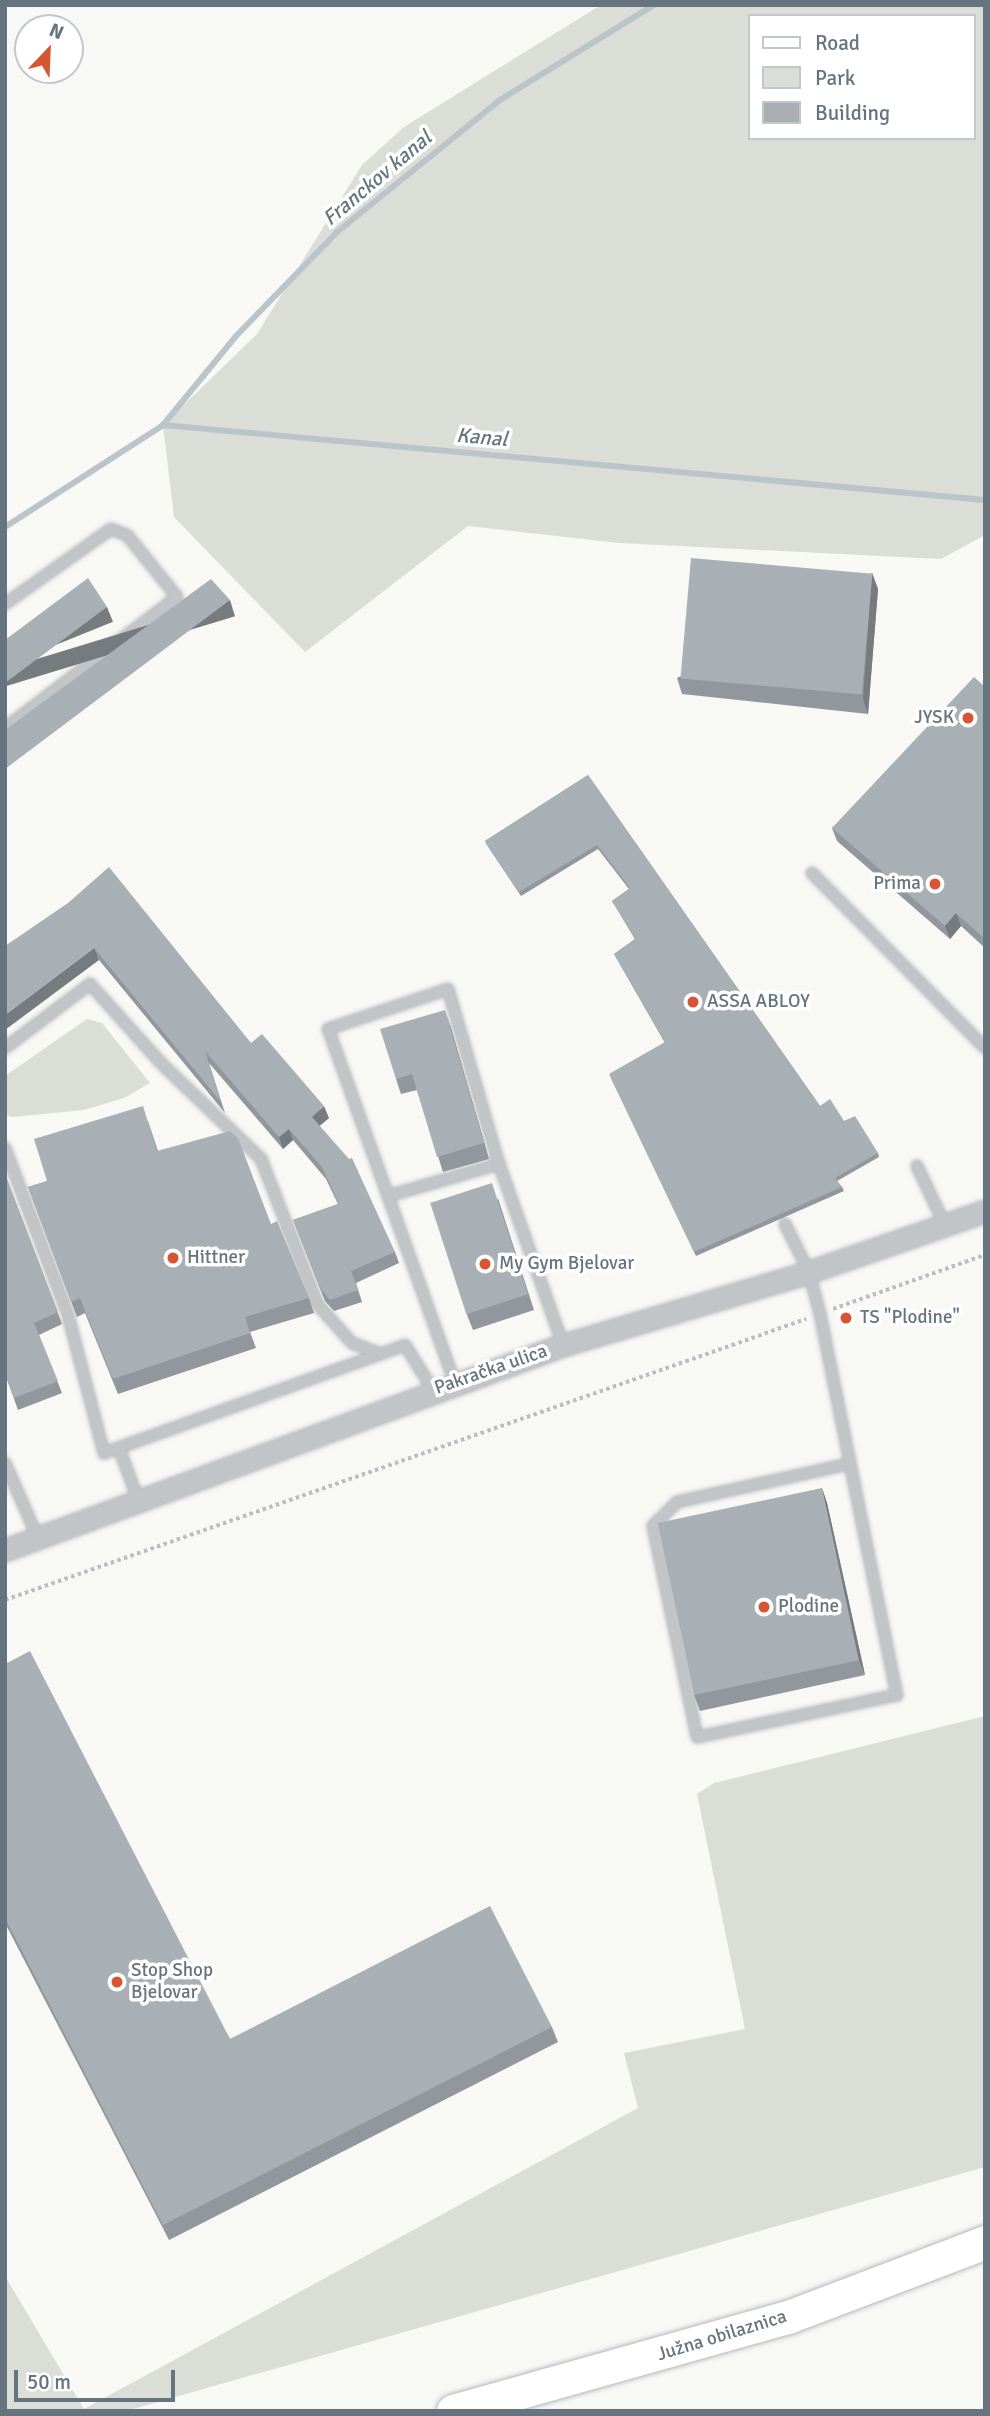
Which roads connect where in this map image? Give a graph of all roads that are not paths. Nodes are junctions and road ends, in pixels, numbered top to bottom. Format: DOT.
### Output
graph roads {
  1 [pos="5,604"];
  2 [pos="5,728"];
  3 [pos="811,873"];
  4 [pos="5,1048"];
  5 [pos="985,1048"];
  6 [pos="5,1148"];
  7 [pos="499,1164"];
  8 [pos="917,1166"];
  9 [pos="388,1196"];
  10 [pos="985,1211"];
  11 [pos="785,1224"];
  12 [pos="945,1225"];
  13 [pos="809,1272"];
  14 [pos="564,1345"];
  15 [pos="380,1354"];
  16 [pos="455,1383"];
  17 [pos="433,1390"];
  18 [pos="119,1448"];
  19 [pos="5,1463"];
  20 [pos="849,1464"];
  21 [pos="139,1502"];
  22 [pos="38,1538"];
  23 [pos="5,1550"];
  24 [pos="985,2242"];
  25 [pos="453,2411"];
  1 -- 2 [label="lane"];
  3 -- 5 [label="lane"];
  4 -- 15 [label="lane"];
  6 -- 18 [label="lane"];
  7 -- 9 [label="lane"];
  7 -- 9 [label="lane"];
  7 -- 14 [label="lane"];
  8 -- 12 [label="lane"];
  9 -- 16 [label="lane"];
  10 -- 12 [label="street, Pakračka ulica"];
  11 -- 13 [label="lane"];
  12 -- 13 [label="street, Pakračka ulica"];
  13 -- 14 [label="street, Pakračka ulica"];
  13 -- 20 [label="lane"];
  14 -- 16 [label="street, Pakračka ulica"];
  15 -- 17 [label="lane"];
  15 -- 18 [label="lane"];
  16 -- 17 [label="street, Pakračka ulica"];
  17 -- 21 [label="street, Pakračka ulica"];
  18 -- 21 [label="lane"];
  19 -- 22 [label="lane"];
  20 -- 20 [label="lane"];
  21 -- 22 [label="street, Pakračka ulica"];
  22 -- 23 [label="street, Pakračka ulica"];
  24 -- 25 [label="main road, Južna obilaznica"];
}
